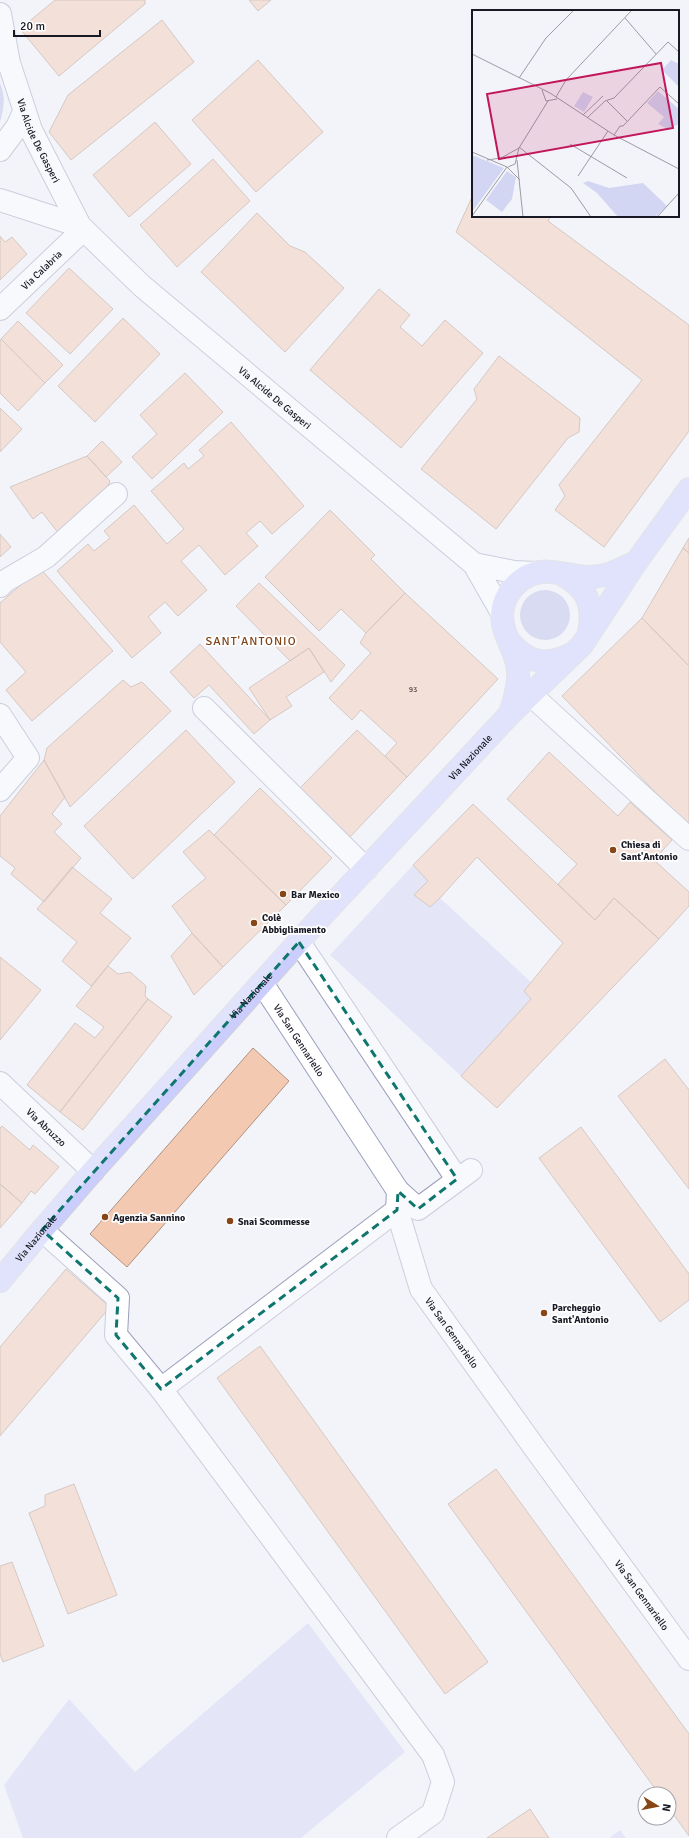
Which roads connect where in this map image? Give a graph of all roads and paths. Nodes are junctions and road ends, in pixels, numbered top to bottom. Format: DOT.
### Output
graph roads {
  1 [pos="0,14"];
  2 [pos="4,59"];
  3 [pos="24,112"];
  4 [pos="0,150"];
  5 [pos="0,200"];
  6 [pos="81,228"];
  7 [pos="0,309"];
  8 [pos="689,489"];
  9 [pos="116,494"];
  10 [pos="637,561"];
  11 [pos="474,564"];
  12 [pos="536,573"];
  13 [pos="563,575"];
  14 [pos="0,586"];
  15 [pos="502,613"];
  16 [pos="589,632"];
  17 [pos="508,641"];
  18 [pos="571,654"];
  19 [pos="530,694"];
  20 [pos="204,708"];
  21 [pos="0,715"];
  22 [pos="509,715"];
  23 [pos="0,790"];
  24 [pos="689,839"];
  25 [pos="366,869"];
  26 [pos="299,942"];
  27 [pos="262,983"];
  28 [pos="0,1083"];
  29 [pos="93,1171"];
  30 [pos="404,1204"];
  31 [pos="42,1230"];
  32 [pos="0,1281"];
  33 [pos="161,1388"];
  34 [pos="689,1660"];
  35 [pos="398,1838"];
  1 -- 2 [label="street, Via Alcide De Gasperi"];
  2 -- 3 [label="street, Via Alcide De Gasperi"];
  3 -- 4 [label="street"];
  3 -- 6 [label="street, Via Alcide De Gasperi"];
  5 -- 6 [label="street, Via Alcide De Gasperi"];
  6 -- 7 [label="street, Via Calabria"];
  6 -- 11 [label="street, Via Alcide De Gasperi"];
  8 -- 10 [label="main road, Via Nazionale"];
  9 -- 14 [label="street"];
  10 -- 13 [label="main road, Via Nazionale"];
  10 -- 16 [label="main road, Via Nazionale"];
  11 -- 12 [label="street, Via Alcide De Gasperi"];
  11 -- 15 [label="street, Via Alcide De Gasperi"];
  12 -- 13 [label="main road, Via Nazionale"];
  12 -- 15 [label="main road, Via Nazionale"];
  13 -- 16 [label="main road, Via Nazionale"];
  15 -- 17 [label="main road, Via Nazionale"];
  16 -- 18 [label="main road, Via Nazionale"];
  17 -- 18 [label="main road, Via Nazionale"];
  17 -- 22 [label="main road, Via Nazionale"];
  18 -- 19 [label="main road, Via Nazionale"];
  19 -- 22 [label="main road, Via Nazionale"];
  19 -- 24 [label="street"];
  20 -- 25 [label="street"];
  21 -- 23 [label="street"];
  22 -- 25 [label="main road, Via Nazionale"];
  25 -- 26 [label="main road, Via Nazionale"];
  26 -- 27 [label="main road, Via Nazionale"];
  26 -- 30 [label="street"];
  27 -- 29 [label="main road, Via Nazionale"];
  27 -- 30 [label="street, Via San Gennariello"];
  28 -- 29 [label="street, Via Abruzzo"];
  29 -- 31 [label="main road, Via Nazionale"];
  30 -- 33 [label="street"];
  30 -- 34 [label="street, Via San Gennariello"];
  31 -- 32 [label="main road, Via Nazionale"];
  31 -- 33 [label="street"];
  33 -- 35 [label="street"];
}
